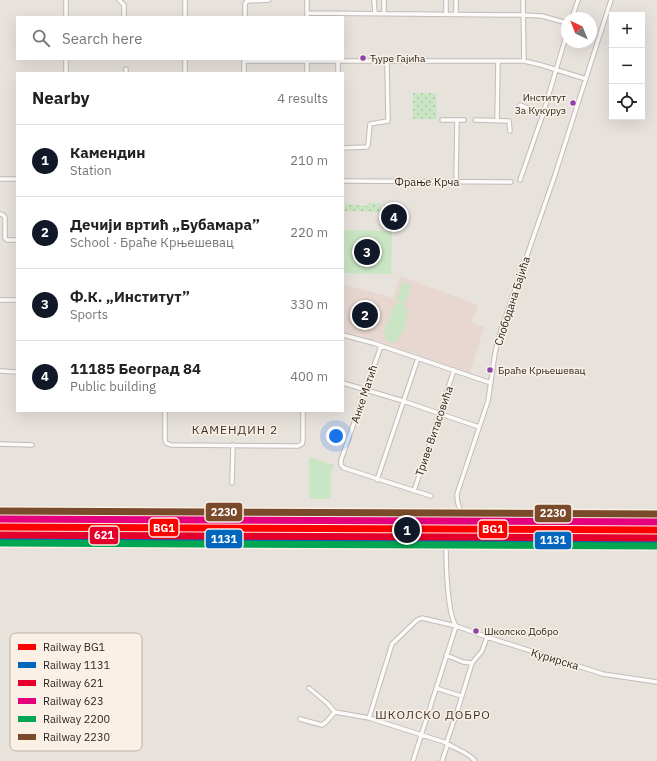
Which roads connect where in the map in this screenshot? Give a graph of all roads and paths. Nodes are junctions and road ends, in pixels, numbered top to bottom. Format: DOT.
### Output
graph roads {
  1 [pos="66,0"];
  2 [pos="119,0"];
  3 [pos="185,0"];
  4 [pos="269,0"];
  5 [pos="307,0"];
  6 [pos="374,0"];
  7 [pos="384,0"];
  8 [pos="446,0"];
  9 [pos="456,0"];
  10 [pos="523,0"];
  11 [pos="578,0"];
  12 [pos="611,0"];
  13 [pos="574,12"];
  14 [pos="374,13"];
  15 [pos="384,13"];
  16 [pos="446,14"];
  17 [pos="456,14"];
  18 [pos="307,15"];
  19 [pos="523,15"];
  20 [pos="66,16"];
  21 [pos="124,16"];
  22 [pos="185,16"];
  23 [pos="245,16"];
  24 [pos="561,22"];
  25 [pos="563,48"];
  26 [pos="66,60"];
  27 [pos="185,60"];
  28 [pos="244,60"];
  29 [pos="307,60"];
  30 [pos="498,61"];
  31 [pos="524,61"];
  32 [pos="338,62"];
  33 [pos="387,62"];
  34 [pos="556,70"];
  35 [pos="66,72"];
  36 [pos="185,72"];
  37 [pos="244,72"];
  38 [pos="307,72"];
  39 [pos="338,72"];
  40 [pos="586,79"];
  41 [pos="520,105"];
  42 [pos="543,114"];
  43 [pos="442,120"];
  44 [pos="456,120"];
  45 [pos="464,120"];
  46 [pos="475,120"];
  47 [pos="497,121"];
  48 [pos="510,131"];
  49 [pos="344,148"];
  50 [pos="0,179"];
  51 [pos="16,179"];
  52 [pos="520,180"];
  53 [pos="344,181"];
  54 [pos="456,182"];
  55 [pos="511,182"];
  56 [pos="0,214"];
  57 [pos="16,240"];
  58 [pos="0,300"];
  59 [pos="16,300"];
  60 [pos="344,335"];
  61 [pos="381,346"];
  62 [pos="418,358"];
  63 [pos="454,370"];
  64 [pos="0,371"];
  65 [pos="16,372"];
  66 [pos="344,383"];
  67 [pos="491,383"];
  68 [pos="366,390"];
  69 [pos="403,401"];
  70 [pos="165,412"];
  71 [pos="303,412"];
  72 [pos="440,414"];
  73 [pos="479,427"];
  74 [pos="0,444"];
  75 [pos="32,445"];
  76 [pos="233,445"];
  77 [pos="377,480"];
  78 [pos="232,483"];
  79 [pos="414,491"];
  80 [pos="431,496"];
  81 [pos="657,522"];
  82 [pos="444,542"];
  83 [pos="456,626"];
  84 [pos="487,637"];
  85 [pos="446,655"];
  86 [pos="472,663"];
  87 [pos="657,682"];
  88 [pos="309,688"];
  89 [pos="436,688"];
  90 [pos="462,696"];
  91 [pos="335,712"];
  92 [pos="369,718"];
  93 [pos="300,719"];
  94 [pos="421,734"];
  95 [pos="447,743"];
  96 [pos="413,761"];
  97 [pos="442,761"];
  98 [pos="475,761"];
  1 -- 20 [label="street"];
  2 -- 21 [label="street"];
  3 -- 22 [label="street"];
  4 -- 23 [label="street"];
  5 -- 18 [label="street"];
  6 -- 14 [label="street"];
  7 -- 15 [label="street"];
  8 -- 16 [label="street"];
  9 -- 17 [label="street"];
  10 -- 19 [label="street"];
  11 -- 13 [label="street"];
  12 -- 40 [label="street, Слободана Бајића"];
  14 -- 15 [label="street"];
  14 -- 18 [label="street"];
  15 -- 16 [label="street"];
  16 -- 17 [label="street"];
  17 -- 19 [label="street"];
  19 -- 24 [label="street"];
  19 -- 31 [label="street"];
  25 -- 34 [label="street"];
  26 -- 35 [label="street"];
  27 -- 36 [label="street"];
  28 -- 29 [label="street"];
  28 -- 37 [label="street"];
  29 -- 32 [label="street"];
  29 -- 38 [label="street"];
  30 -- 31 [label="street"];
  30 -- 33 [label="street"];
  30 -- 47 [label="street"];
  31 -- 34 [label="street"];
  32 -- 33 [label="street"];
  32 -- 39 [label="street"];
  33 -- 49 [label="street"];
  34 -- 40 [label="street"];
  34 -- 42 [label="street"];
  40 -- 67 [label="street, Слободана Бајића"];
  41 -- 42 [label="street"];
  42 -- 52 [label="street"];
  43 -- 44 [label="street"];
  44 -- 45 [label="street"];
  44 -- 54 [label="street"];
  46 -- 47 [label="street"];
  47 -- 48 [label="street"];
  50 -- 51 [label="street"];
  53 -- 54 [label="street, Фрање Крча"];
  54 -- 55 [label="street, Фрање Крча"];
  56 -- 57 [label="street"];
  58 -- 59 [label="street"];
  60 -- 61 [label="street"];
  61 -- 62 [label="street"];
  61 -- 68 [label="street, Анке Матић"];
  62 -- 63 [label="street"];
  62 -- 69 [label="street"];
  63 -- 67 [label="street"];
  63 -- 72 [label="street, Триве Витасовића"];
  64 -- 65 [label="street"];
  66 -- 68 [label="street"];
  67 -- 73 [label="street, Слободана Бајића"];
  68 -- 69 [label="street"];
  68 -- 77 [label="street, Анке Матић"];
  69 -- 72 [label="street"];
  69 -- 77 [label="street"];
  70 -- 76 [label="street"];
  71 -- 76 [label="street"];
  72 -- 73 [label="street"];
  72 -- 79 [label="street, Триве Витасовића"];
  73 -- 81 [label="street, Слободана Бајића"];
  74 -- 75 [label="street"];
  76 -- 78 [label="street"];
  77 -- 79 [label="street"];
  79 -- 80 [label="street"];
  82 -- 83 [label="street"];
  83 -- 84 [label="street, Курирска"];
  83 -- 85 [label="street"];
  83 -- 92 [label="street, Курирска"];
  84 -- 86 [label="street"];
  84 -- 87 [label="street, Курирска"];
  85 -- 86 [label="street"];
  85 -- 89 [label="street"];
  86 -- 90 [label="street"];
  88 -- 91 [label="street"];
  89 -- 90 [label="street"];
  89 -- 94 [label="street"];
  90 -- 95 [label="street"];
  91 -- 92 [label="street"];
  91 -- 93 [label="street"];
  92 -- 94 [label="street"];
  94 -- 95 [label="street"];
  94 -- 96 [label="street"];
  95 -- 97 [label="street"];
  95 -- 98 [label="street"];
}
